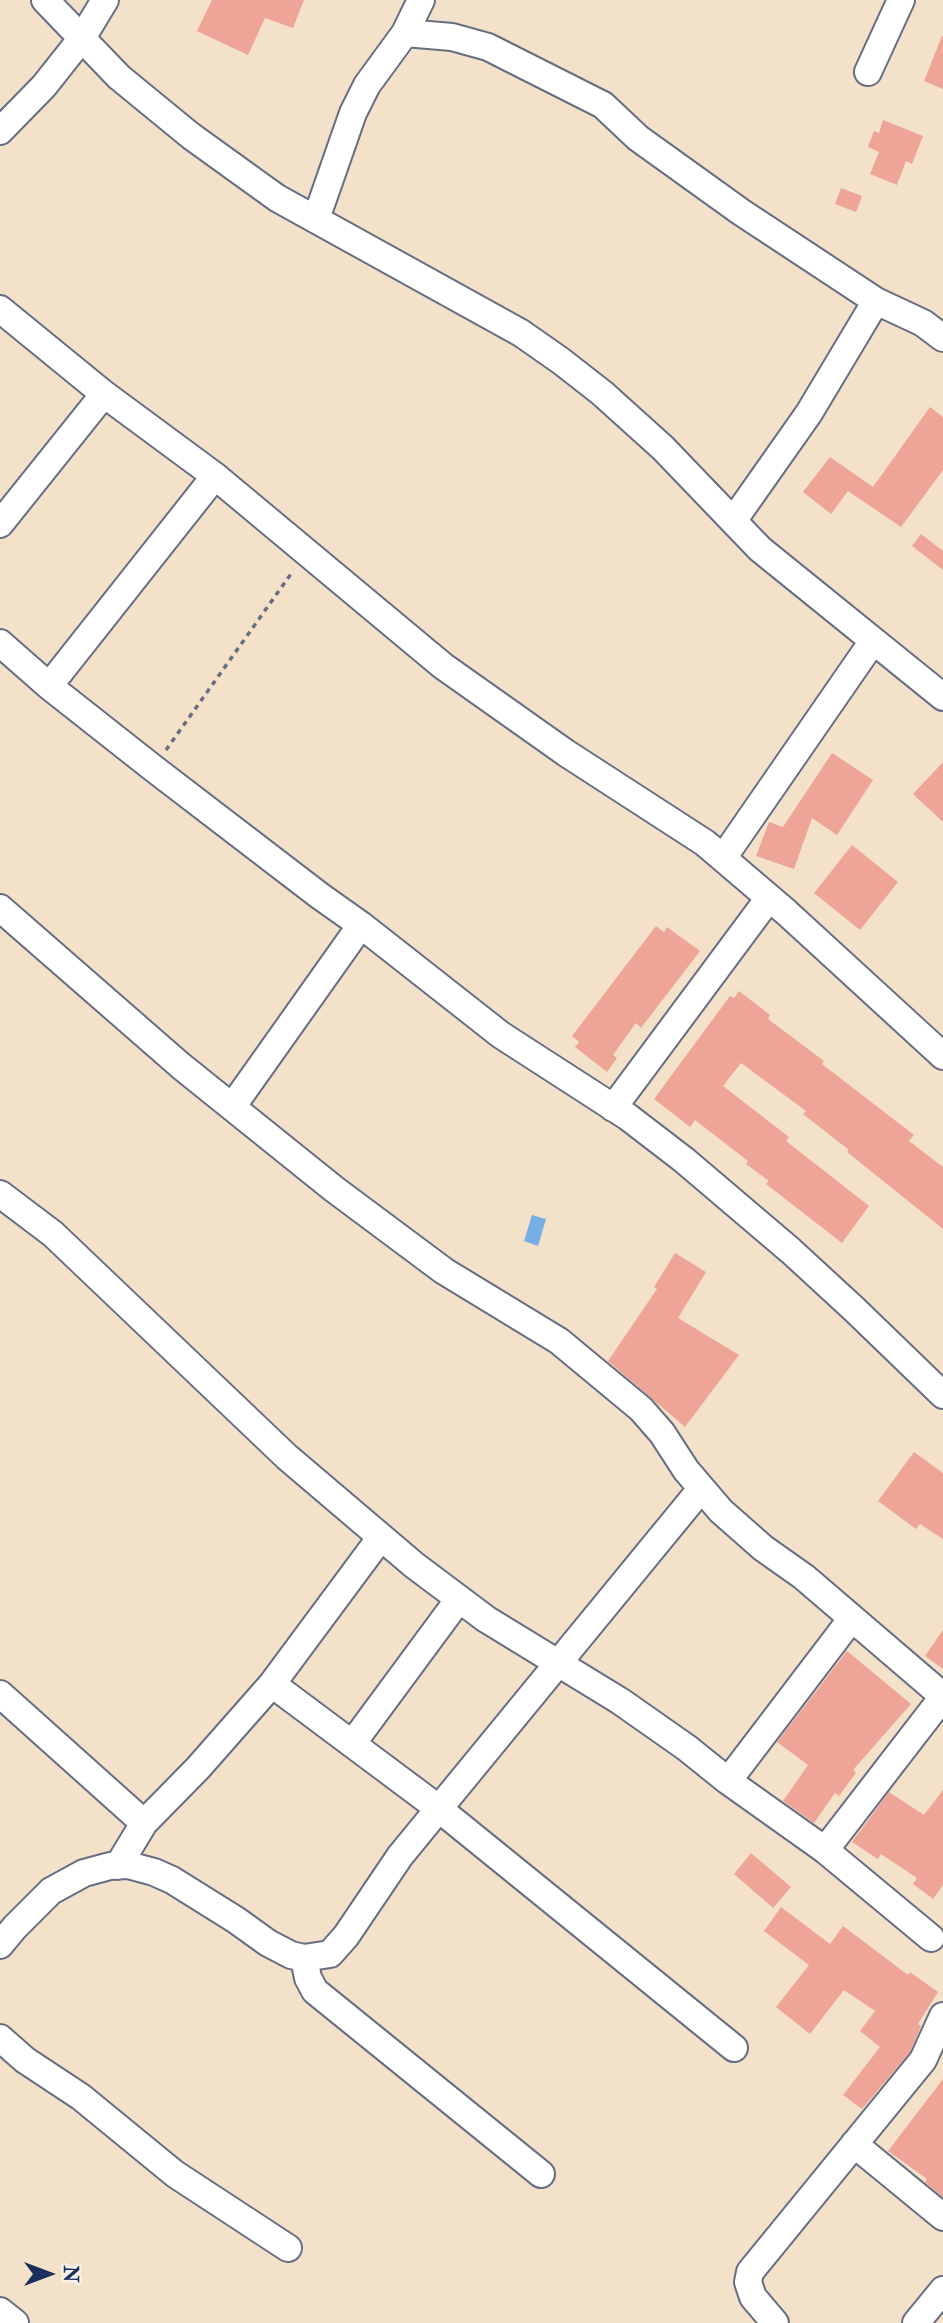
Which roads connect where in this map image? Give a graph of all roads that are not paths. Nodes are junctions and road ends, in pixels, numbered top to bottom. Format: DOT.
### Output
graph roads {
  1 [pos="45,0"];
  2 [pos="105,0"];
  3 [pos="421,0"];
  4 [pos="901,0"];
  5 [pos="405,33"];
  6 [pos="82,38"];
  7 [pos="868,72"];
  8 [pos="0,131"];
  9 [pos="316,219"];
  10 [pos="876,301"];
  11 [pos="0,310"];
  12 [pos="943,338"];
  13 [pos="104,394"];
  14 [pos="215,476"];
  15 [pos="733,521"];
  16 [pos="0,524"];
  17 [pos="873,641"];
  18 [pos="0,643"];
  19 [pos="49,686"];
  20 [pos="943,697"];
  21 [pos="723,858"];
  22 [pos="769,898"];
  23 [pos="0,908"];
  24 [pos="361,925"];
  25 [pos="943,1056"];
  26 [pos="232,1107"];
  27 [pos="613,1108"];
  28 [pos="0,1194"];
  29 [pos="943,1395"];
  30 [pos="701,1489"];
  31 [pos="381,1537"];
  32 [pos="459,1599"];
  33 [pos="852,1618"];
  34 [pos="558,1661"];
  35 [pos="272,1684"];
  36 [pos="0,1694"];
  37 [pos="943,1696"];
  38 [pos="352,1744"];
  39 [pos="727,1781"];
  40 [pos="438,1808"];
  41 [pos="144,1823"];
  42 [pos="825,1850"];
  43 [pos="118,1866"];
  44 [pos="931,1938"];
  45 [pos="0,1945"];
  46 [pos="304,1958"];
  47 [pos="943,2016"];
  48 [pos="0,2038"];
  49 [pos="734,2048"];
  50 [pos="854,2144"];
  51 [pos="541,2174"];
  52 [pos="943,2217"];
  53 [pos="288,2248"];
  54 [pos="943,2290"];
  55 [pos="0,2311"];
  56 [pos="15,2323"];
  57 [pos="775,2323"];
  58 [pos="916,2323"];
  1 -- 6 [label="street"];
  2 -- 6 [label="street"];
  3 -- 5 [label="street"];
  4 -- 7 [label="street"];
  5 -- 9 [label="street"];
  5 -- 10 [label="street"];
  6 -- 8 [label="street"];
  6 -- 9 [label="street"];
  9 -- 15 [label="street"];
  10 -- 12 [label="street"];
  10 -- 15 [label="street"];
  11 -- 13 [label="street"];
  13 -- 14 [label="street"];
  13 -- 16 [label="street"];
  14 -- 19 [label="street"];
  14 -- 21 [label="street"];
  15 -- 17 [label="street"];
  17 -- 20 [label="street"];
  17 -- 21 [label="street"];
  18 -- 19 [label="street"];
  19 -- 24 [label="street"];
  21 -- 22 [label="street"];
  22 -- 25 [label="street"];
  22 -- 27 [label="street"];
  23 -- 26 [label="street"];
  24 -- 26 [label="street"];
  24 -- 27 [label="street"];
  26 -- 30 [label="street"];
  27 -- 29 [label="street"];
  28 -- 31 [label="street"];
  30 -- 33 [label="street"];
  30 -- 34 [label="street"];
  31 -- 32 [label="street"];
  31 -- 35 [label="street"];
  32 -- 34 [label="street"];
  32 -- 38 [label="street"];
  33 -- 37 [label="street"];
  33 -- 39 [label="street"];
  34 -- 39 [label="street"];
  34 -- 40 [label="street"];
  35 -- 38 [label="street"];
  35 -- 41 [label="street"];
  36 -- 41 [label="street"];
  37 -- 42 [label="street"];
  38 -- 40 [label="street"];
  39 -- 42 [label="street"];
  40 -- 46 [label="street"];
  40 -- 49 [label="street"];
  41 -- 43 [label="street"];
  42 -- 44 [label="street"];
  43 -- 45 [label="street"];
  43 -- 46 [label="street"];
  46 -- 51 [label="street"];
  47 -- 50 [label="street"];
  48 -- 53 [label="street"];
  50 -- 52 [label="street"];
  50 -- 57 [label="street"];
  54 -- 58 [label="street"];
  55 -- 56 [label="street"];
}
